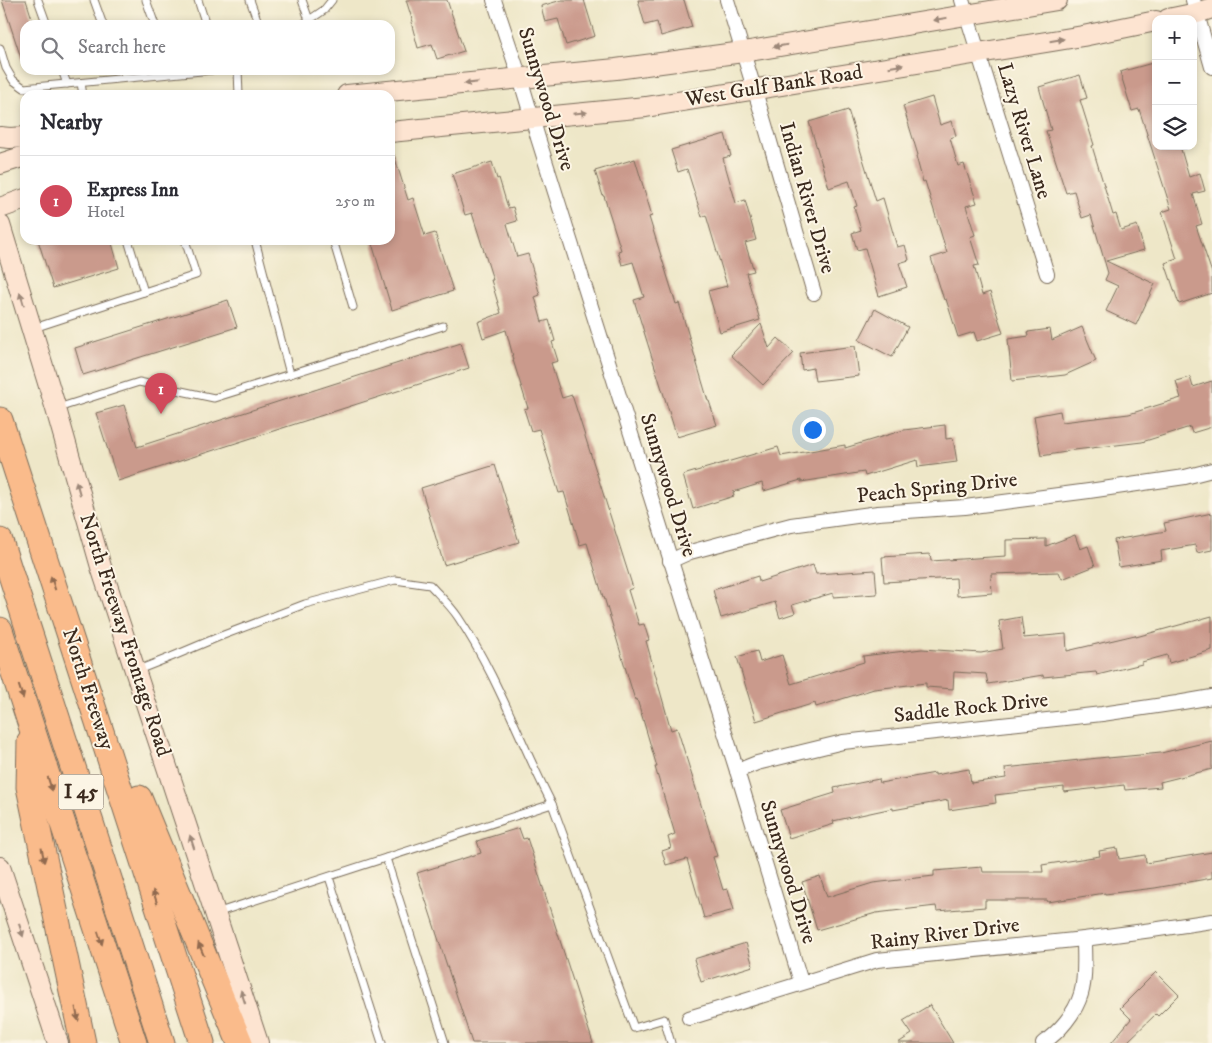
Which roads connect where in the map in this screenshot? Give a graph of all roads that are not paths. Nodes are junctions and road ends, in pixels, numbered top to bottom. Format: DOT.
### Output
graph roads {
  1 [pos="38,0"];
  2 [pos="94,0"];
  3 [pos="146,0"];
  4 [pos="198,0"];
  5 [pos="250,0"];
  6 [pos="302,0"];
  7 [pos="332,0"];
  8 [pos="494,0"];
  9 [pos="727,0"];
  10 [pos="1057,0"];
  11 [pos="1201,7"];
  12 [pos="964,8"];
  13 [pos="1179,15"];
  14 [pos="45,20"];
  15 [pos="101,20"];
  16 [pos="153,20"];
  17 [pos="204,20"];
  18 [pos="257,20"];
  19 [pos="309,20"];
  20 [pos="1152,22"];
  21 [pos="0,48"];
  22 [pos="743,52"];
  23 [pos="978,53"];
  24 [pos="1212,67"];
  25 [pos="64,75"];
  26 [pos="121,75"];
  27 [pos="150,75"];
  28 [pos="238,75"];
  29 [pos="520,78"];
  30 [pos="122,79"];
  31 [pos="81,83"];
  32 [pos="67,84"];
  33 [pos="754,89"];
  34 [pos="82,90"];
  35 [pos="239,90"];
  36 [pos="395,90"];
  37 [pos="532,118"];
  38 [pos="395,132"];
  39 [pos="0,137"];
  40 [pos="20,137"];
  41 [pos="20,158"];
  42 [pos="0,164"];
  43 [pos="20,201"];
  44 [pos="0,208"];
  45 [pos="0,225"];
  46 [pos="130,245"];
  47 [pos="187,245"];
  48 [pos="256,245"];
  49 [pos="334,245"];
  50 [pos="8,274"];
  51 [pos="1047,274"];
  52 [pos="144,292"];
  53 [pos="814,293"];
  54 [pos="353,307"];
  55 [pos="443,326"];
  56 [pos="31,329"];
  57 [pos="290,374"];
  58 [pos="56,409"];
  59 [pos="0,420"];
  60 [pos="1212,470"];
  61 [pos="0,542"];
  62 [pos="670,561"];
  63 [pos="0,630"];
  64 [pos="69,630"];
  65 [pos="135,671"];
  66 [pos="1212,697"];
  67 [pos="30,721"];
  68 [pos="737,771"];
  69 [pos="552,804"];
  70 [pos="386,858"];
  71 [pos="0,867"];
  72 [pos="328,877"];
  73 [pos="4,894"];
  74 [pos="215,914"];
  75 [pos="1212,921"];
  76 [pos="1084,939"];
  77 [pos="801,982"];
  78 [pos="689,1018"];
  79 [pos="58,1043"];
  80 [pos="83,1043"];
  81 [pos="134,1043"];
  82 [pos="162,1043"];
  83 [pos="202,1043"];
  84 [pos="240,1043"];
  85 [pos="258,1043"];
  86 [pos="382,1043"];
  87 [pos="446,1043"];
  88 [pos="671,1043"];
  89 [pos="1043,1043"];
  1 -- 14 [label="lane"];
  2 -- 15 [label="lane"];
  3 -- 16 [label="lane"];
  4 -- 17 [label="lane"];
  5 -- 18 [label="lane"];
  6 -- 19 [label="lane"];
  7 -- 19 [label="lane"];
  8 -- 29 [label="street, Sunnywood Drive"];
  9 -- 22 [label="street, Indian River Drive"];
  10 -- 12 [label="main road, West Gulf Bank Road"];
  11 -- 13 [label="main road"];
  11 -- 24 [label="street"];
  12 -- 22 [label="main road, West Gulf Bank Road, one-way"];
  12 -- 23 [label="street, Lazy River Lane"];
  23 -- 20 [label="main road, West Gulf Bank Road, one-way"];
  21 -- 32 [label="lane"];
  22 -- 29 [label="main road, West Gulf Bank Road"];
  22 -- 33 [label="street, Indian River Drive"];
  33 -- 23 [label="main road, West Gulf Bank Road, one-way"];
  23 -- 51 [label="street, Lazy River Lane"];
  25 -- 32 [label="lane"];
  26 -- 30 [label="lane"];
  27 -- 30 [label="lane"];
  28 -- 35 [label="lane"];
  29 -- 36 [label="main road, West Gulf Bank Road, one-way"];
  29 -- 37 [label="street, Sunnywood Drive"];
  30 -- 31 [label="lane"];
  31 -- 32 [label="lane"];
  31 -- 34 [label="lane"];
  37 -- 33 [label="main road, West Gulf Bank Road, one-way"];
  33 -- 53 [label="street, Indian River Drive"];
  37 -- 38 [label="main road, West Gulf Bank Road"];
  37 -- 62 [label="street, Sunnywood Drive"];
  39 -- 40 [label="main road"];
  41 -- 42 [label="main road"];
  43 -- 44 [label="main road"];
  45 -- 50 [label="main road, North Freeway Frontage Road"];
  46 -- 52 [label="lane"];
  47 -- 52 [label="lane"];
  48 -- 57 [label="lane"];
  49 -- 54 [label="lane"];
  56 -- 50 [label="main road, North Freeway Frontage Road, one-way"];
  52 -- 56 [label="lane"];
  55 -- 57 [label="lane"];
  56 -- 58 [label="main road, North Freeway Frontage Road"];
  57 -- 58 [label="lane"];
  65 -- 58 [label="main road, North Freeway Frontage Road, one-way"];
  64 -- 59 [label="highway, North Freeway / I 45, one-way"];
  60 -- 62 [label="street, Peach Spring Drive"];
  61 -- 82 [label="highway, North Freeway / I 45"];
  62 -- 68 [label="street, Sunnywood Drive"];
  63 -- 67 [label="highway, I 45, one-way"];
  83 -- 64 [label="highway, North Freeway / I 45, one-way"];
  84 -- 64 [label="highway, one-way"];
  65 -- 69 [label="lane"];
  74 -- 65 [label="main road, North Freeway Frontage Road, one-way"];
  66 -- 68 [label="street, Saddle Rock Drive"];
  67 -- 80 [label="highway, one-way"];
  67 -- 81 [label="highway, I 45, one-way"];
  68 -- 77 [label="street, Sunnywood Drive"];
  69 -- 70 [label="lane"];
  69 -- 88 [label="lane"];
  70 -- 72 [label="lane"];
  70 -- 87 [label="lane"];
  71 -- 73 [label="main road"];
  72 -- 74 [label="lane"];
  72 -- 86 [label="lane"];
  73 -- 79 [label="main road, one-way"];
  85 -- 74 [label="main road, North Freeway Frontage Road, one-way"];
  75 -- 76 [label="street, Rainy River Drive"];
  76 -- 77 [label="street, Rainy River Drive"];
  76 -- 89 [label="street"];
  77 -- 78 [label="street, Rainy River Drive"];
}
